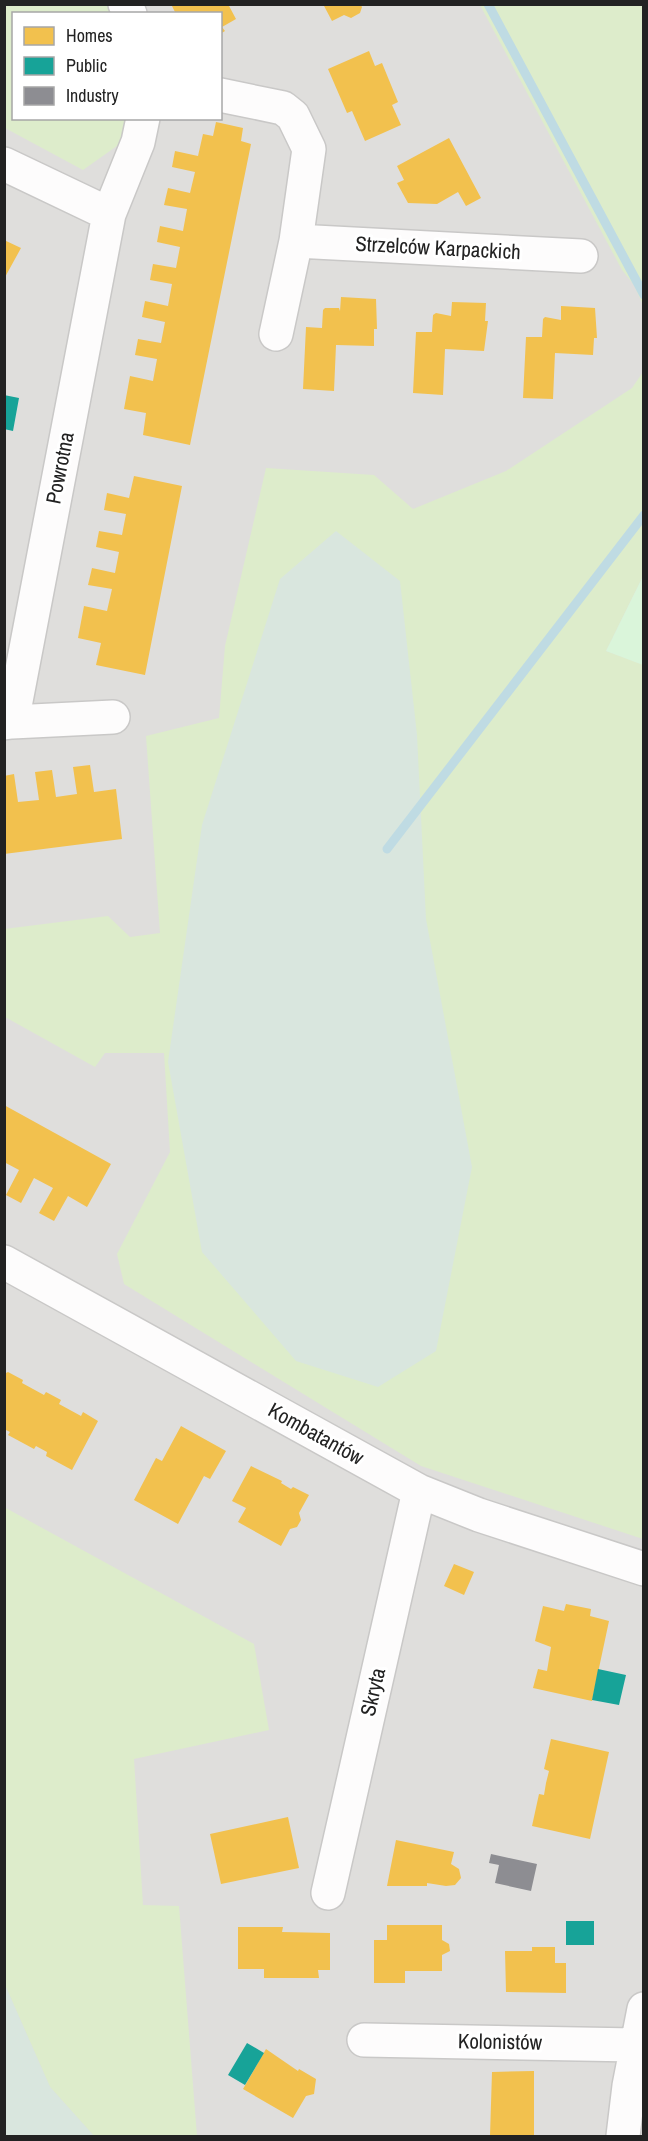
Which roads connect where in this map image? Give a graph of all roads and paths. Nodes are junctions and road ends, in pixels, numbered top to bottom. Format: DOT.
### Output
graph roads {
  1 [pos="222,95"];
  2 [pos="143,120"];
  3 [pos="4,164"];
  4 [pos="109,214"];
  5 [pos="296,241"];
  6 [pos="581,256"];
  7 [pos="276,334"];
  8 [pos="113,717"];
  9 [pos="8,722"];
  10 [pos="4,1262"];
  11 [pos="419,1491"];
  12 [pos="644,1569"];
  13 [pos="327,1893"];
  14 [pos="644,2009"];
  15 [pos="364,2040"];
  16 [pos="636,2045"];
  17 [pos="623,2136"];
  1 -- 5 [label="street"];
  2 -- 4 [label="street, Powrotna"];
  3 -- 4 [label="street"];
  4 -- 9 [label="street, Powrotna"];
  5 -- 6 [label="street, Strzelców Karpackich"];
  5 -- 7 [label="street"];
  8 -- 9 [label="street, Powrotna"];
  10 -- 11 [label="street, Kombatantów"];
  11 -- 12 [label="street, Kombatantów"];
  11 -- 13 [label="street, Skryta"];
  14 -- 16 [label="street"];
  15 -- 16 [label="street, Kolonistów"];
  16 -- 17 [label="street"];
}
